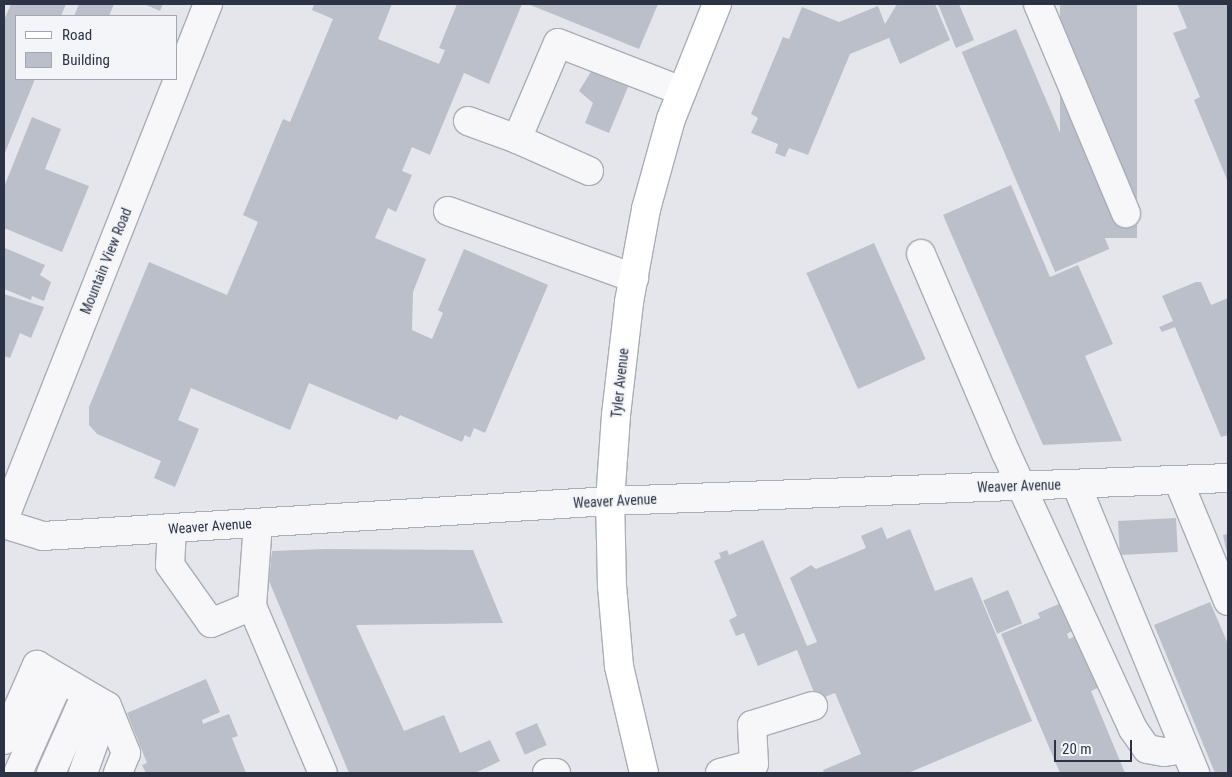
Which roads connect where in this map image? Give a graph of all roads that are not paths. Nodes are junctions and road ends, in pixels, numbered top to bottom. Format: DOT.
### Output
graph roads {
  1 [pos="208,4"];
  2 [pos="717,4"];
  3 [pos="1038,4"];
  4 [pos="178,80"];
  5 [pos="178,80"];
  6 [pos="682,91"];
  7 [pos="468,121"];
  8 [pos="517,139"];
  9 [pos="589,171"];
  10 [pos="448,211"];
  11 [pos="1126,213"];
  12 [pos="921,254"];
  13 [pos="634,278"];
  14 [pos="1228,478"];
  15 [pos="1178,480"];
  16 [pos="1076,484"];
  17 [pos="1024,486"];
  18 [pos="610,501"];
  19 [pos="4,519"];
  20 [pos="258,523"];
  21 [pos="4,524"];
  22 [pos="172,528"];
  23 [pos="1228,600"];
  24 [pos="252,606"];
  25 [pos="60,679"];
  26 [pos="96,700"];
  27 [pos="813,706"];
  28 [pos="4,740"];
  29 [pos="1190,761"];
  30 [pos="18,773"];
  31 [pos="51,773"];
  32 [pos="83,773"];
  33 [pos="118,773"];
  34 [pos="323,773"];
  35 [pos="547,773"];
  36 [pos="556,773"];
  37 [pos="644,773"];
  38 [pos="720,773"];
  1 -- 4 [label="street, Mountain View Road"];
  2 -- 6 [label="main road, Tyler Avenue"];
  3 -- 11 [label="street"];
  5 -- 19 [label="street, Mountain View Road"];
  6 -- 8 [label="street"];
  6 -- 13 [label="main road, Tyler Avenue"];
  7 -- 8 [label="street"];
  8 -- 9 [label="street"];
  10 -- 13 [label="street"];
  12 -- 17 [label="street"];
  13 -- 18 [label="main road, Tyler Avenue"];
  14 -- 15 [label="street, Weaver Avenue"];
  15 -- 16 [label="street, Weaver Avenue"];
  15 -- 23 [label="street"];
  16 -- 17 [label="street, Weaver Avenue"];
  16 -- 29 [label="street"];
  17 -- 18 [label="street, Weaver Avenue"];
  17 -- 29 [label="street"];
  18 -- 20 [label="street, Weaver Avenue"];
  18 -- 37 [label="main road, Tyler Avenue"];
  20 -- 22 [label="street, Weaver Avenue"];
  20 -- 24 [label="street"];
  21 -- 22 [label="street, Weaver Avenue"];
  22 -- 24 [label="street"];
  24 -- 34 [label="street"];
  25 -- 26 [label="street"];
  25 -- 28 [label="street"];
  25 -- 30 [label="street"];
  26 -- 31 [label="street"];
  26 -- 32 [label="street"];
  26 -- 33 [label="street"];
  27 -- 38 [label="street"];
  35 -- 36 [label="street"];
}
